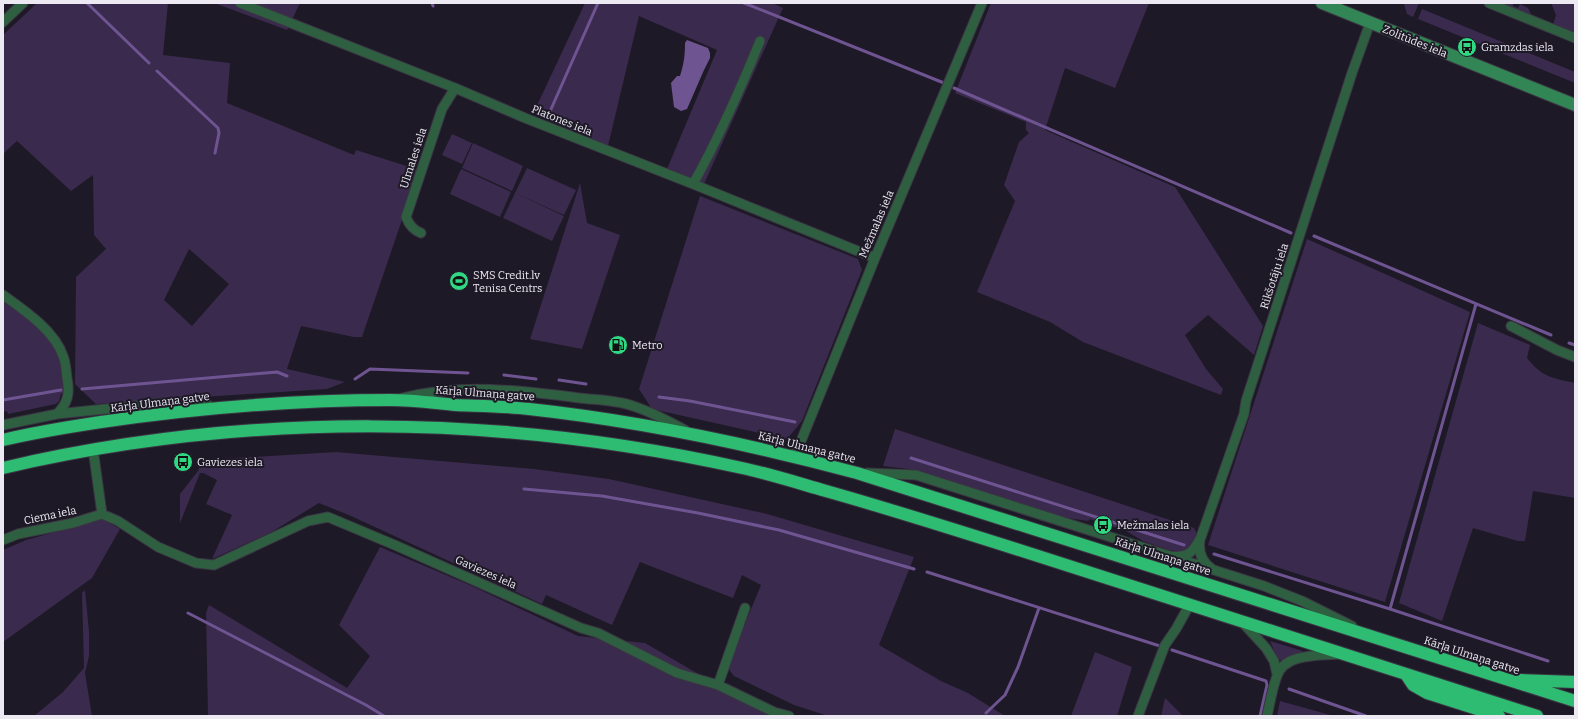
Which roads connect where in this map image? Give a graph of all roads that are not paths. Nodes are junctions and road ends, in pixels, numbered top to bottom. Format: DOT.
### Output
graph roads {
  1 [pos="23,3"];
  2 [pos="240,3"];
  3 [pos="982,3"];
  4 [pos="1322,3"];
  5 [pos="1489,3"];
  6 [pos="1345,7"];
  7 [pos="3,22"];
  8 [pos="1370,23"];
  9 [pos="1575,38"];
  10 [pos="760,41"];
  11 [pos="455,88"];
  12 [pos="1575,106"];
  13 [pos="693,184"];
  14 [pos="421,233"];
  15 [pos="875,258"];
  16 [pos="3,295"];
  17 [pos="1511,326"];
  18 [pos="1575,357"];
  19 [pos="393,400"];
  20 [pos="227,407"];
  21 [pos="57,414"];
  22 [pos="3,425"];
  23 [pos="690,433"];
  24 [pos="3,440"];
  25 [pos="94,449"];
  26 [pos="795,456"];
  27 [pos="3,468"];
  28 [pos="857,473"];
  29 [pos="102,514"];
  30 [pos="1201,537"];
  31 [pos="3,540"];
  32 [pos="1168,556"];
  33 [pos="1215,571"];
  34 [pos="1190,604"];
  35 [pos="746,608"];
  36 [pos="1240,621"];
  37 [pos="1370,635"];
  38 [pos="1344,654"];
  39 [pos="1277,674"];
  40 [pos="1406,675"];
  41 [pos="1507,680"];
  42 [pos="1575,682"];
  43 [pos="718,685"];
  44 [pos="1575,701"];
  45 [pos="790,716"];
  46 [pos="1138,716"];
  47 [pos="1267,716"];
  48 [pos="1499,716"];
  49 [pos="1537,716"];
  1 -- 7 [label="street"];
  2 -- 11 [label="street, Platones iela"];
  3 -- 15 [label="street, Mežmalas iela"];
  4 -- 6 [label="street, Zolitūdes iela"];
  5 -- 9 [label="street"];
  6 -- 8 [label="street, Zolitūdes iela"];
  8 -- 12 [label="street, Zolitūdes iela"];
  8 -- 30 [label="street, Rikšotāju iela"];
  10 -- 13 [label="street"];
  11 -- 13 [label="street, Platones iela"];
  11 -- 14 [label="street, Ulmales iela"];
  13 -- 15 [label="street, Platones iela"];
  15 -- 26 [label="street, Mežmalas iela"];
  16 -- 21 [label="street"];
  17 -- 18 [label="street"];
  19 -- 20 [label="highway, Kārļa Ulmaņa gatve"];
  19 -- 23 [label="highway, Kārļa Ulmaņa gatve"];
  19 -- 23 [label="street"];
  20 -- 21 [label="street"];
  20 -- 24 [label="highway, Kārļa Ulmaņa gatve"];
  21 -- 22 [label="street"];
  23 -- 26 [label="highway, Kārļa Ulmaņa gatve"];
  25 -- 27 [label="highway"];
  25 -- 29 [label="street"];
  25 -- 34 [label="highway"];
  26 -- 28 [label="highway, Kārļa Ulmaņa gatve"];
  28 -- 32 [label="street"];
  28 -- 37 [label="highway, Kārļa Ulmaņa gatve"];
  29 -- 31 [label="street, Ciema iela"];
  29 -- 43 [label="street, Gaviezes iela"];
  30 -- 32 [label="street"];
  30 -- 33 [label="street"];
  32 -- 33 [label="street"];
  33 -- 37 [label="street"];
  34 -- 36 [label="highway"];
  34 -- 46 [label="street"];
  35 -- 43 [label="street"];
  36 -- 38 [label="highway"];
  36 -- 39 [label="street"];
  37 -- 41 [label="highway, Kārļa Ulmaņa gatve"];
  38 -- 39 [label="street"];
  38 -- 40 [label="highway"];
  39 -- 47 [label="street"];
  40 -- 48 [label="highway"];
  40 -- 49 [label="highway"];
  41 -- 42 [label="highway"];
  41 -- 44 [label="highway, Kārļa Ulmaņa gatve"];
  43 -- 45 [label="street, Gaviezes iela"];
}
